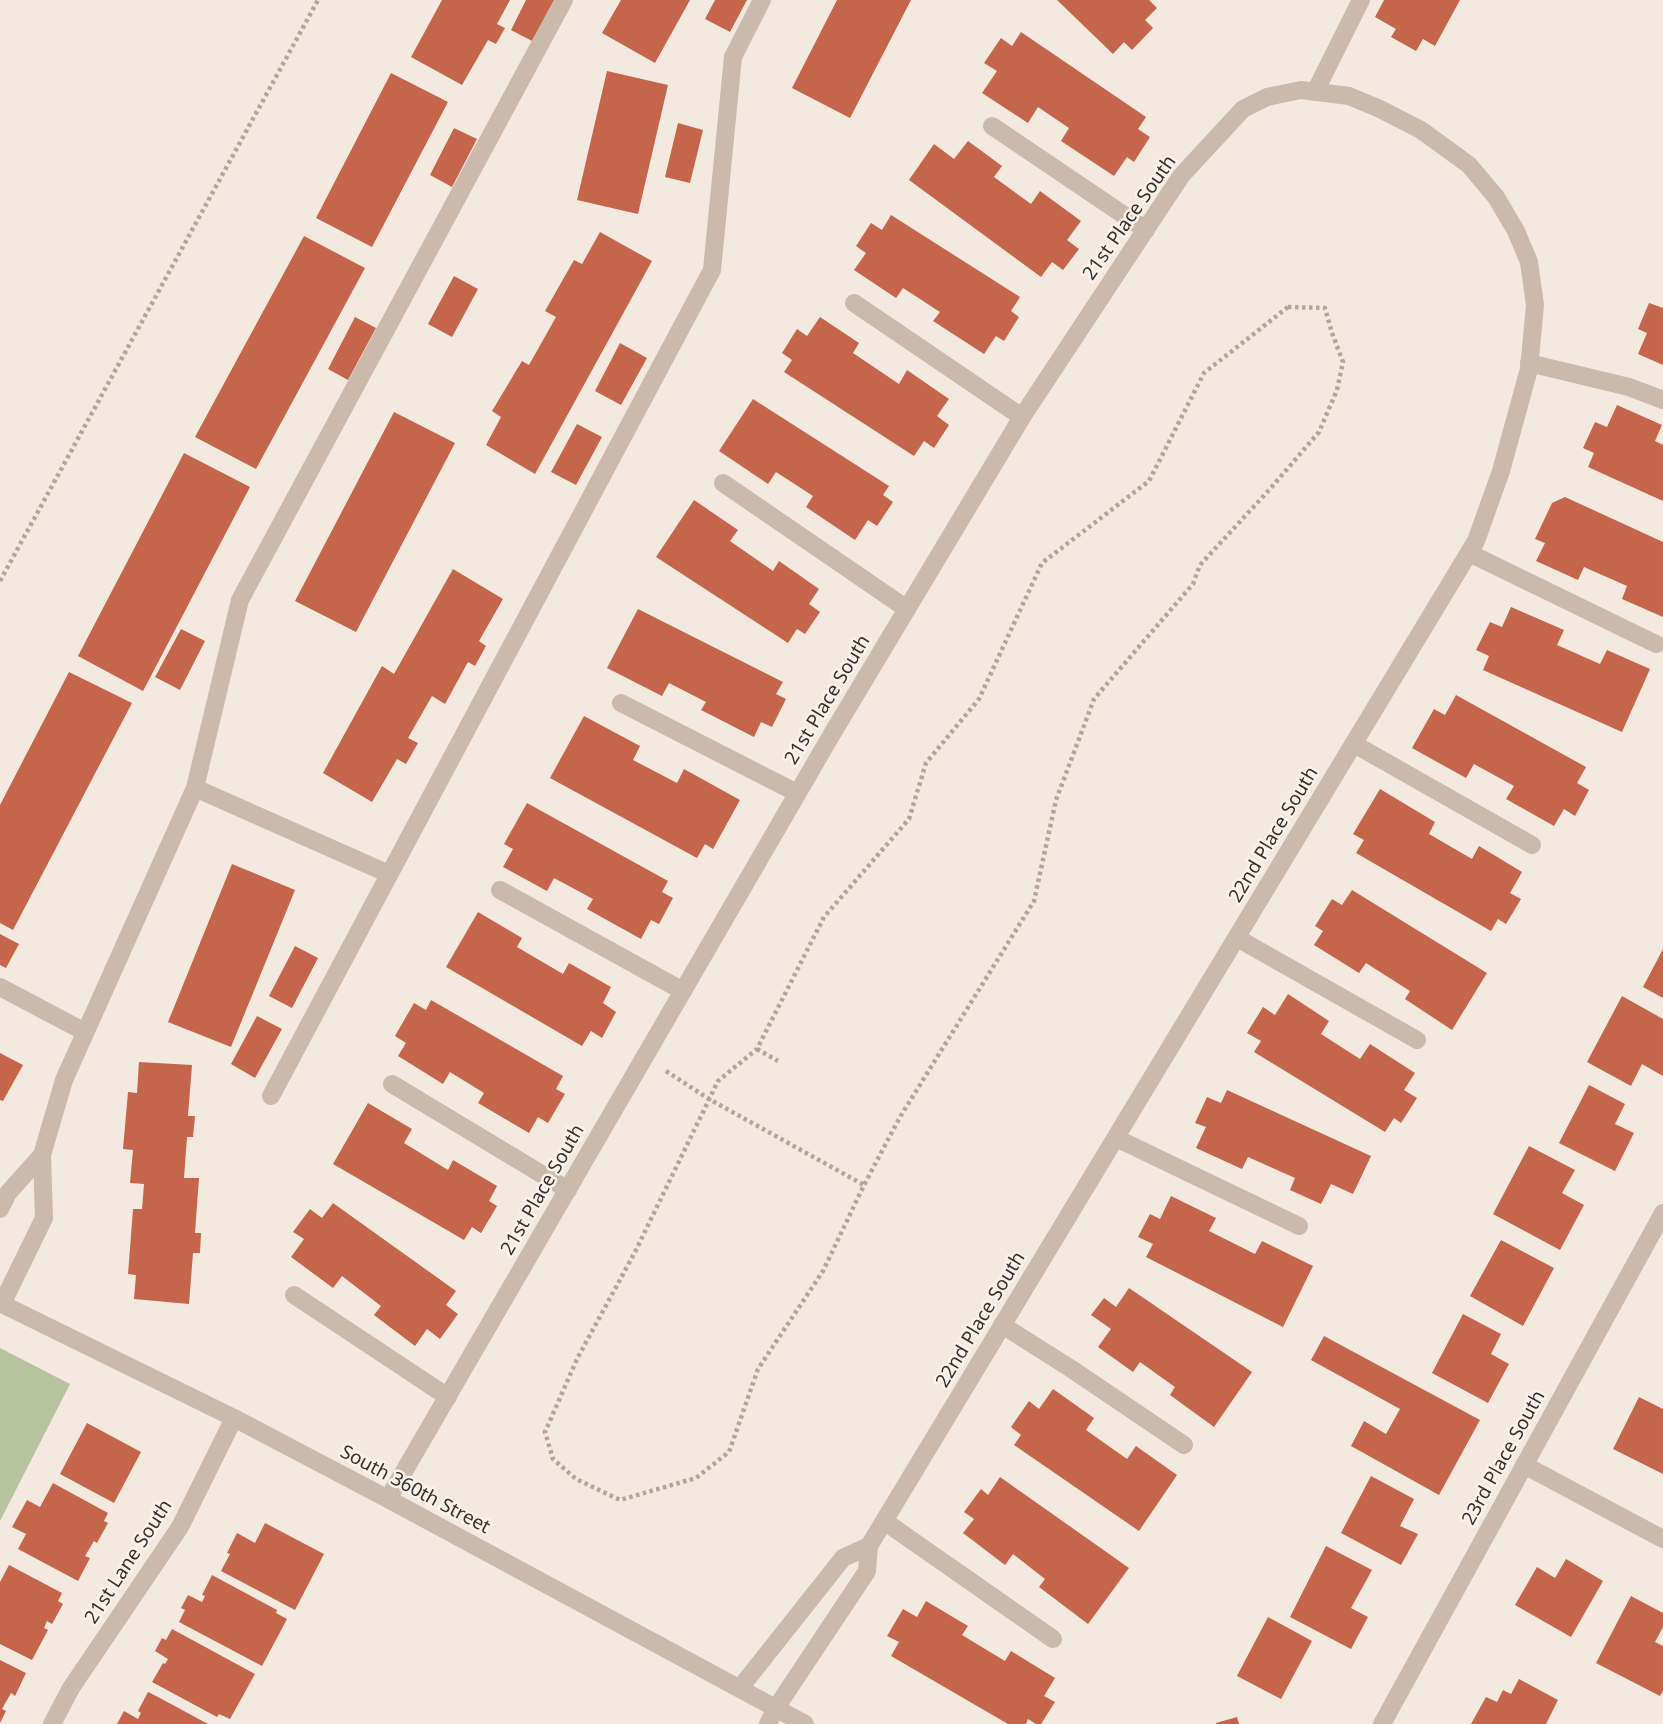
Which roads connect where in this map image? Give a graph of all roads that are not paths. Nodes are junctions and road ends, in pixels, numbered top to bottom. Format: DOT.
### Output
graph roads {
  1 [pos="564,0"];
  2 [pos="762,0"];
  3 [pos="1361,0"];
  4 [pos="1315,92"];
  5 [pos="992,126"];
  6 [pos="1421,130"];
  7 [pos="1146,230"];
  8 [pos="854,303"];
  9 [pos="1529,363"];
  10 [pos="1663,400"];
  11 [pos="1022,416"];
  12 [pos="723,483"];
  13 [pos="1469,553"];
  14 [pos="906,609"];
  15 [pos="1656,643"];
  16 [pos="621,703"];
  17 [pos="1354,744"];
  18 [pos="195,788"];
  19 [pos="797,793"];
  20 [pos="1532,845"];
  21 [pos="389,874"];
  22 [pos="499,890"];
  23 [pos="1237,938"];
  24 [pos="0,987"];
  25 [pos="683,991"];
  26 [pos="85,1032"];
  27 [pos="1417,1040"];
  28 [pos="393,1084"];
  29 [pos="271,1096"];
  30 [pos="1116,1138"];
  31 [pos="43,1155"];
  32 [pos="568,1190"];
  33 [pos="0,1209"];
  34 [pos="1663,1213"];
  35 [pos="1299,1226"];
  36 [pos="294,1295"];
  37 [pos="1,1304"];
  38 [pos="1002,1325"];
  39 [pos="448,1397"];
  40 [pos="234,1418"];
  41 [pos="1184,1445"];
  42 [pos="1524,1465"];
  43 [pos="388,1499"];
  44 [pos="884,1521"];
  45 [pos="1663,1539"];
  46 [pos="869,1546"];
  47 [pos="1053,1639"];
  48 [pos="740,1688"];
  49 [pos="772,1716"];
  50 [pos="52,1724"];
  51 [pos="805,1724"];
  52 [pos="1382,1724"];
  1 -- 18 [label="street"];
  2 -- 21 [label="street"];
  3 -- 4 [label="street"];
  4 -- 6 [label="street, 21st Place South"];
  4 -- 7 [label="street, 21st Place South"];
  5 -- 7 [label="street"];
  6 -- 9 [label="street, 22nd Place South"];
  7 -- 11 [label="street, 21st Place South"];
  8 -- 11 [label="street"];
  9 -- 10 [label="street"];
  9 -- 13 [label="street, 22nd Place South"];
  11 -- 14 [label="street, 21st Place South"];
  12 -- 14 [label="street"];
  13 -- 15 [label="street"];
  13 -- 17 [label="street, 22nd Place South"];
  14 -- 19 [label="street, 21st Place South"];
  16 -- 19 [label="street"];
  17 -- 20 [label="street"];
  17 -- 23 [label="street, 22nd Place South"];
  18 -- 21 [label="street"];
  18 -- 26 [label="street"];
  19 -- 25 [label="street, 21st Place South"];
  21 -- 29 [label="street"];
  22 -- 25 [label="street"];
  23 -- 27 [label="street"];
  23 -- 30 [label="street, 22nd Place South"];
  24 -- 26 [label="street"];
  25 -- 32 [label="street, 21st Place South"];
  26 -- 31 [label="street"];
  28 -- 32 [label="street"];
  30 -- 35 [label="street"];
  30 -- 38 [label="street, 22nd Place South"];
  31 -- 33 [label="street"];
  31 -- 37 [label="street"];
  32 -- 39 [label="street, 21st Place South"];
  34 -- 42 [label="street, 23rd Place South"];
  36 -- 39 [label="street"];
  37 -- 40 [label="street, South 360th Street"];
  38 -- 41 [label="street"];
  38 -- 44 [label="street, 22nd Place South"];
  39 -- 43 [label="street, 21st Place South"];
  40 -- 43 [label="street, South 360th Street"];
  40 -- 50 [label="street, 21st Lane South"];
  42 -- 45 [label="street"];
  42 -- 52 [label="street, 23rd Place South"];
  43 -- 48 [label="street, South 360th Street"];
  44 -- 46 [label="street, 22nd Place South"];
  44 -- 47 [label="street"];
  46 -- 48 [label="street, 22nd Place South"];
  46 -- 49 [label="street, 22nd Place South"];
  48 -- 49 [label="street, South 360th Street"];
  49 -- 51 [label="street, South 360th Street"];
}
